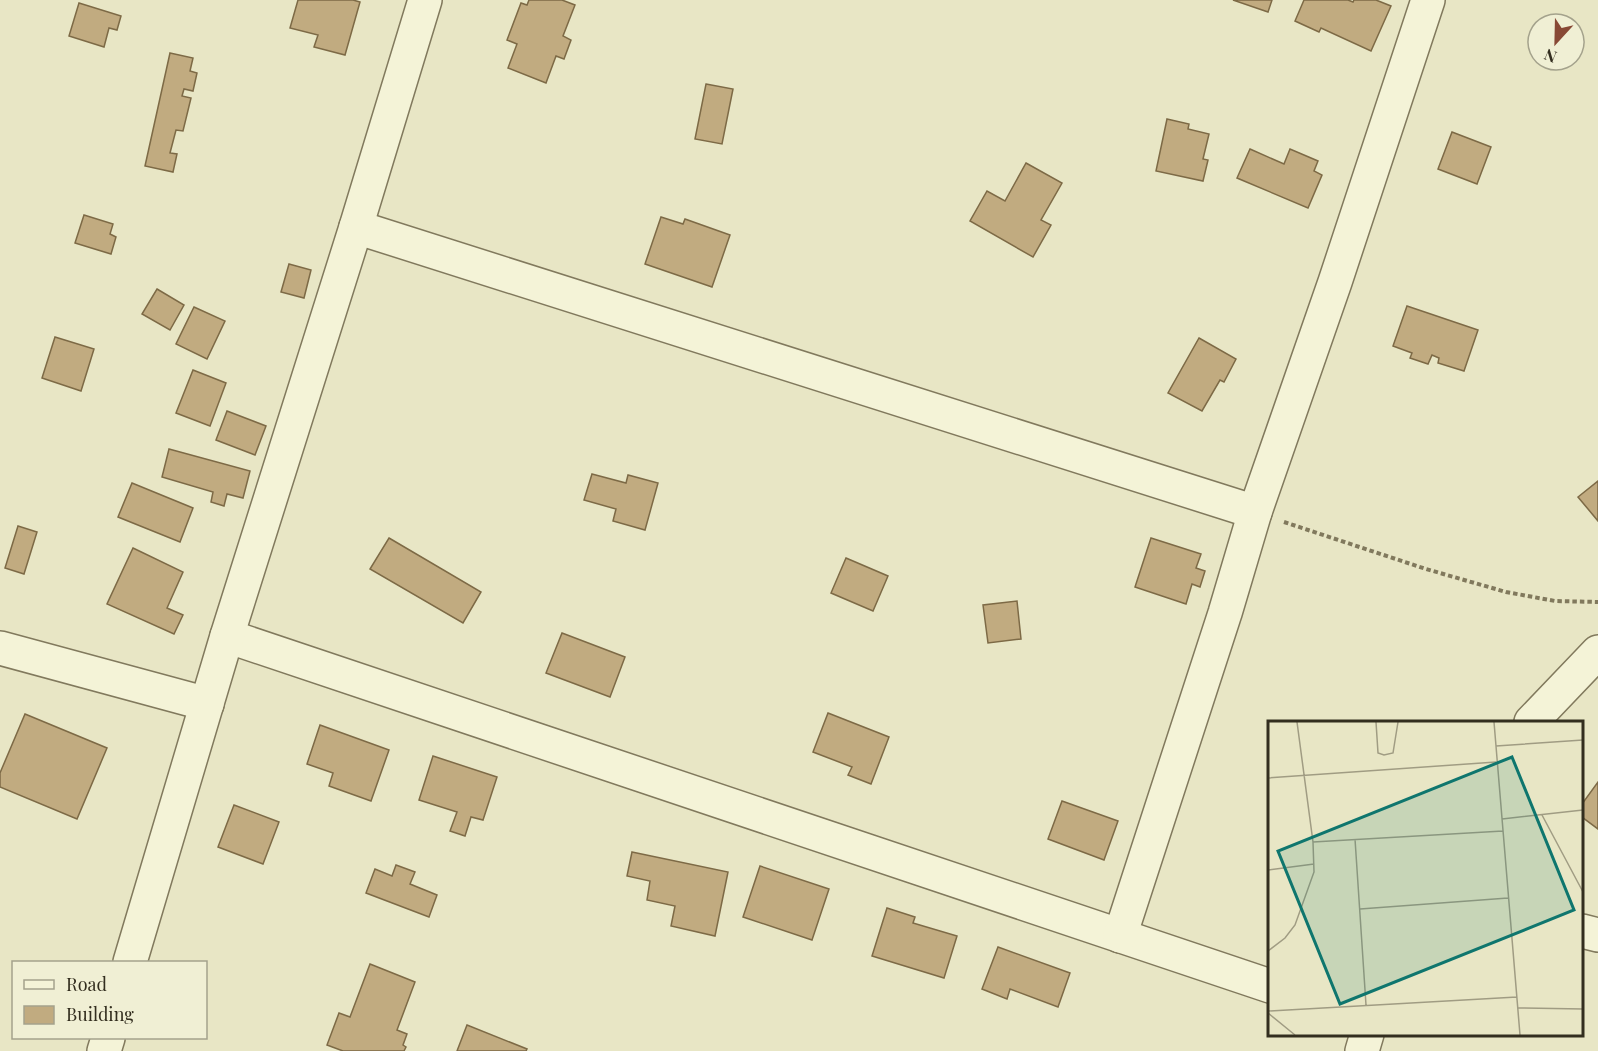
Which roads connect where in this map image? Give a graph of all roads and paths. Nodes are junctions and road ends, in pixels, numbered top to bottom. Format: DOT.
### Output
graph roads {
  1 [pos="425,0"];
  2 [pos="1428,0"];
  3 [pos="356,227"];
  4 [pos="1254,512"];
  5 [pos="1598,602"];
  6 [pos="227,636"];
  7 [pos="0,648"];
  8 [pos="1598,652"];
  9 [pos="207,704"];
  10 [pos="1533,721"];
  11 [pos="1583,931"];
  12 [pos="1598,935"];
  13 [pos="1120,936"];
  14 [pos="131,961"];
  15 [pos="1268,986"];
  16 [pos="1366,1036"];
  17 [pos="1362,1051"];
  1 -- 3 [label="street"];
  2 -- 4 [label="street"];
  3 -- 4 [label="street"];
  3 -- 6 [label="street"];
  4 -- 5 [label="path"];
  4 -- 13 [label="street"];
  6 -- 9 [label="street"];
  6 -- 13 [label="street"];
  7 -- 9 [label="street"];
  8 -- 10 [label="street"];
  9 -- 14 [label="street"];
  11 -- 12 [label="street"];
  13 -- 15 [label="street"];
  16 -- 17 [label="street"];
}
